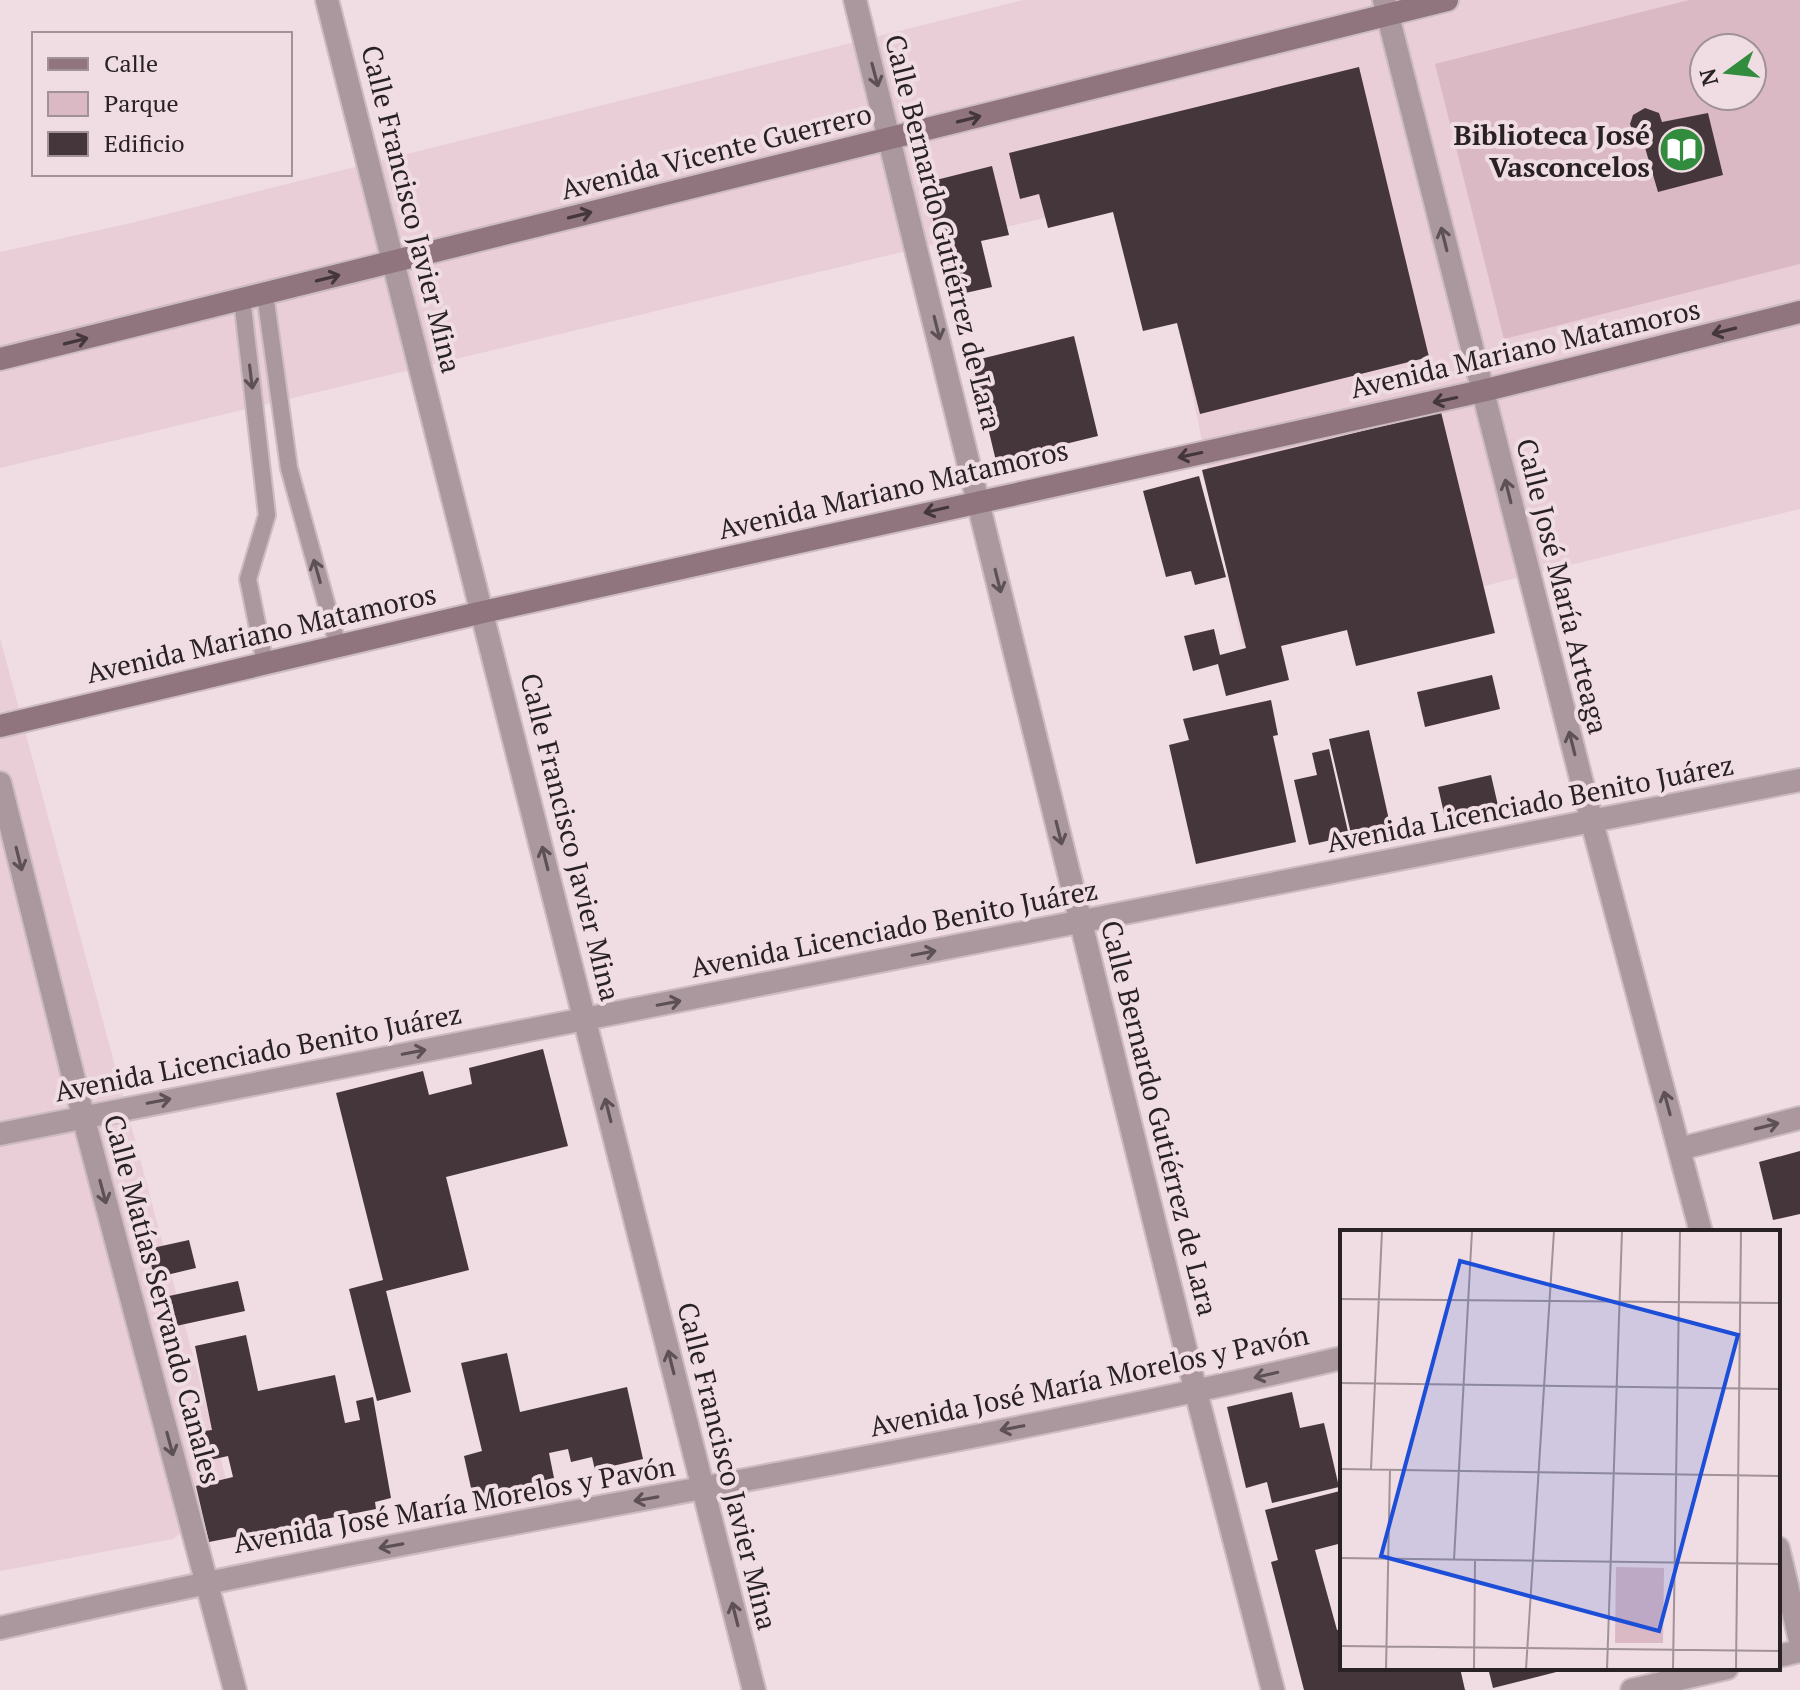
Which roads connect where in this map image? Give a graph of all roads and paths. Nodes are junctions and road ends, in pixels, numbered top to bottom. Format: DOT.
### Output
graph roads {
  1 [pos="327,0"];
  2 [pos="855,0"];
  3 [pos="1447,0"];
  4 [pos="1386,7"];
  5 [pos="892,138"];
  6 [pos="394,261"];
  7 [pos="265,294"];
  8 [pos="242,299"];
  9 [pos="1800,312"];
  10 [pos="0,359"];
  11 [pos="1482,391"];
  12 [pos="979,500"];
  13 [pos="483,612"];
  14 [pos="338,646"];
  15 [pos="265,663"];
  16 [pos="0,726"];
  17 [pos="1800,780"];
  18 [pos="0,783"];
  19 [pos="1592,822"];
  20 [pos="1081,922"];
  21 [pos="585,1020"];
  22 [pos="83,1116"];
  23 [pos="1800,1118"];
  24 [pos="0,1134"];
  25 [pos="1679,1149"];
  26 [pos="1700,1230"];
  27 [pos="1340,1358"];
  28 [pos="1196,1392"];
  29 [pos="703,1489"];
  30 [pos="1780,1556"];
  31 [pos="206,1580"];
  32 [pos="0,1628"];
  33 [pos="1800,1640"];
  34 [pos="1800,1651"];
  35 [pos="1780,1656"];
  36 [pos="1718,1670"];
  37 [pos="235,1690"];
  38 [pos="754,1690"];
  39 [pos="1273,1690"];
  40 [pos="1632,1690"];
  1 -- 6 [label="street, Calle Francisco Javier Mina"];
  2 -- 5 [label="street, Calle Bernardo Gutiérrez de Lara, one-way"];
  3 -- 4 [label="main road, Avenida Vicente Guerrero"];
  5 -- 4 [label="main road, Avenida Vicente Guerrero, one-way"];
  11 -- 4 [label="street, Calle José María Arteaga, one-way"];
  6 -- 5 [label="main road, Avenida Vicente Guerrero, one-way"];
  5 -- 12 [label="street, Calle Bernardo Gutiérrez de Lara, one-way"];
  7 -- 6 [label="main road, Avenida Vicente Guerrero, one-way"];
  6 -- 13 [label="street, Calle Francisco Javier Mina"];
  7 -- 8 [label="main road, Avenida Vicente Guerrero"];
  14 -- 7 [label="lane, one-way"];
  10 -- 8 [label="main road, Avenida Vicente Guerrero, one-way"];
  8 -- 15 [label="lane, one-way"];
  9 -- 11 [label="main road, Avenida Mariano Matamoros, one-way"];
  11 -- 12 [label="main road, Avenida Mariano Matamoros, one-way"];
  19 -- 11 [label="street, Calle José María Arteaga, one-way"];
  12 -- 13 [label="main road, Avenida Mariano Matamoros, one-way"];
  12 -- 20 [label="street, Calle Bernardo Gutiérrez de Lara, one-way"];
  13 -- 14 [label="main road, Avenida Mariano Matamoros"];
  21 -- 13 [label="street, Calle Francisco Javier Mina, one-way"];
  14 -- 15 [label="main road, Avenida Mariano Matamoros"];
  15 -- 16 [label="main road, Avenida Mariano Matamoros"];
  17 -- 19 [label="street, Avenida Licenciado Benito Juárez"];
  18 -- 22 [label="street, Calle Matías Servando Canales, one-way"];
  19 -- 20 [label="street, Avenida Licenciado Benito Juárez"];
  25 -- 19 [label="street, Calle José María Arteaga, one-way"];
  21 -- 20 [label="street, Avenida Licenciado Benito Juárez, one-way"];
  20 -- 28 [label="street, Calle Bernardo Gutiérrez de Lara"];
  22 -- 21 [label="street, Avenida Licenciado Benito Juárez, one-way"];
  29 -- 21 [label="street, Calle Francisco Javier Mina, one-way"];
  22 -- 24 [label="street, Avenida Licenciado Benito Juárez"];
  22 -- 31 [label="street, Calle Matías Servando Canales, one-way"];
  25 -- 23 [label="street, one-way"];
  25 -- 26 [label="street, Calle José María Arteaga"];
  27 -- 28 [label="street, Avenida José María Morelos y Pavón, one-way"];
  28 -- 29 [label="street, Avenida José María Morelos y Pavón, one-way"];
  28 -- 39 [label="street, Calle Bernardo Gutiérrez de Lara"];
  29 -- 31 [label="street, Avenida José María Morelos y Pavón, one-way"];
  38 -- 29 [label="street, Calle Francisco Javier Mina, one-way"];
  30 -- 33 [label="street"];
  31 -- 32 [label="street, Avenida José María Morelos y Pavón"];
  31 -- 37 [label="street, Calle Matías Servando Canales"];
  34 -- 35 [label="street"];
  36 -- 40 [label="street"];
}
